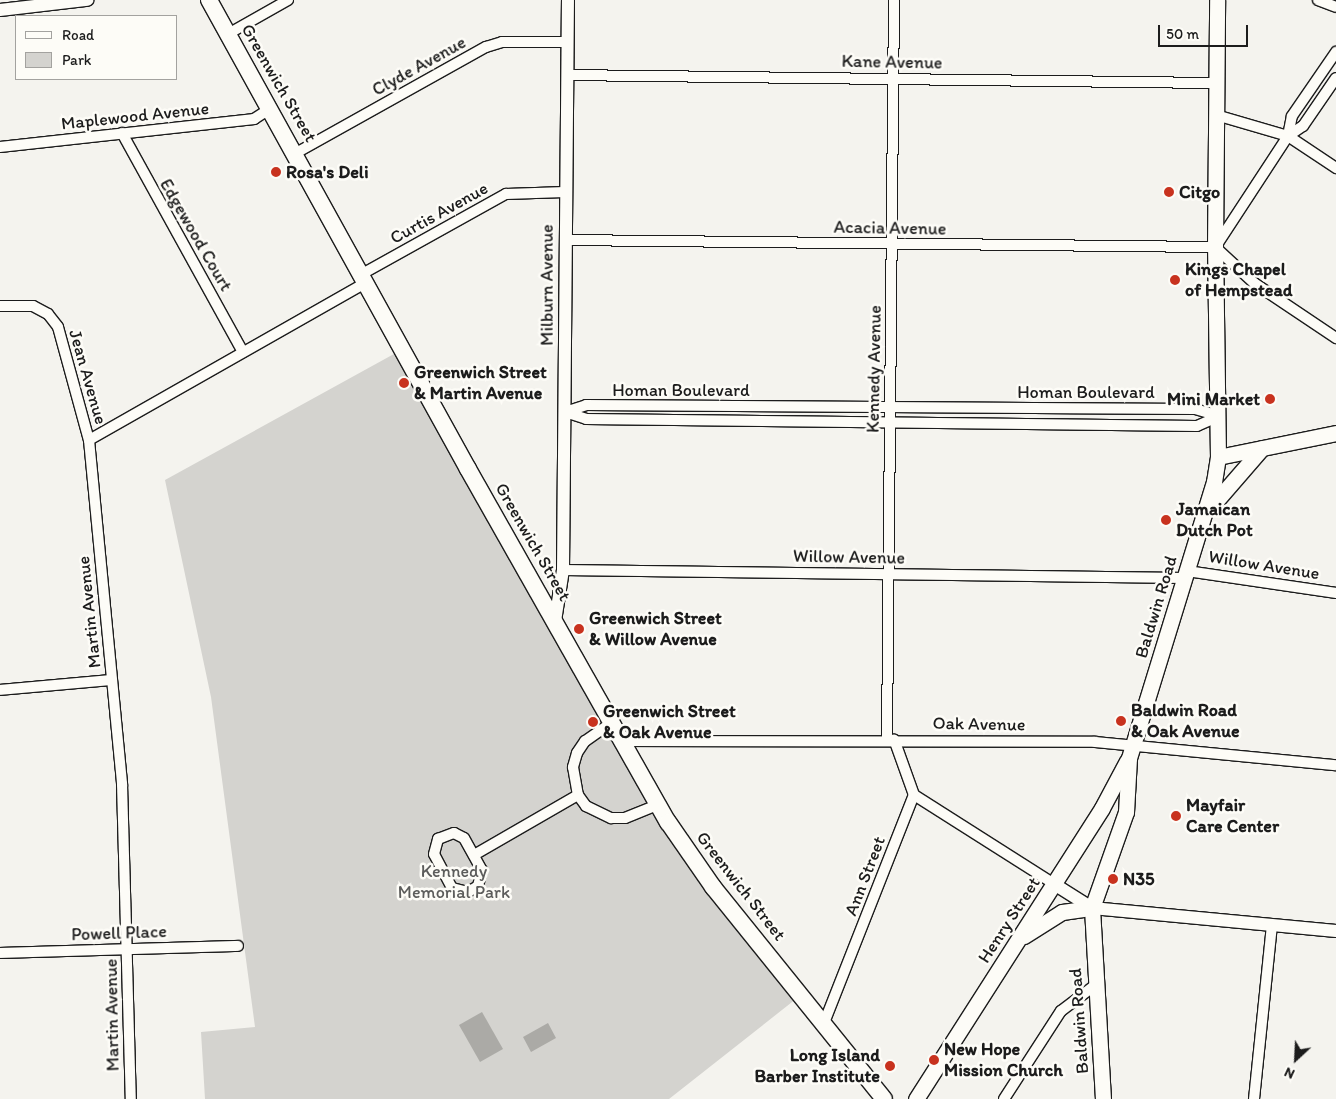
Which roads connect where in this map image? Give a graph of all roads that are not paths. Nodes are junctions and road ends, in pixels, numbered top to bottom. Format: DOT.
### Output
graph roads {
  1 [pos="87,0"];
  2 [pos="209,0"];
  3 [pos="288,0"];
  4 [pos="568,0"];
  5 [pos="894,0"];
  6 [pos="1217,0"];
  7 [pos="1318,0"];
  8 [pos="2,6"];
  9 [pos="1336,7"];
  10 [pos="228,34"];
  11 [pos="568,42"];
  12 [pos="1336,52"];
  13 [pos="567,75"];
  14 [pos="894,78"];
  15 [pos="1336,78"];
  16 [pos="1216,83"];
  17 [pos="271,108"];
  18 [pos="1216,115"];
  19 [pos="122,133"];
  20 [pos="1288,136"];
  21 [pos="0,147"];
  22 [pos="296,153"];
  23 [pos="1336,168"];
  24 [pos="565,192"];
  25 [pos="565,240"];
  26 [pos="892,244"];
  27 [pos="1215,247"];
  28 [pos="365,278"];
  29 [pos="0,306"];
  30 [pos="1336,338"];
  31 [pos="244,352"];
  32 [pos="890,408"];
  33 [pos="565,412"];
  34 [pos="1219,416"];
  35 [pos="890,424"];
  36 [pos="1336,433"];
  37 [pos="90,440"];
  38 [pos="1263,448"];
  39 [pos="1218,457"];
  40 [pos="1204,514"];
  41 [pos="563,570"];
  42 [pos="1186,574"];
  43 [pos="888,575"];
  44 [pos="1336,593"];
  45 [pos="555,621"];
  46 [pos="112,680"];
  47 [pos="0,690"];
  48 [pos="611,723"];
  49 [pos="890,739"];
  50 [pos="621,741"];
  51 [pos="1131,752"];
  52 [pos="1336,765"];
  53 [pos="578,795"];
  54 [pos="914,796"];
  55 [pos="658,805"];
  56 [pos="474,855"];
  57 [pos="1054,884"];
  58 [pos="1092,908"];
  59 [pos="1272,925"];
  60 [pos="1336,931"];
  61 [pos="1017,941"];
  62 [pos="238,946"];
  63 [pos="127,950"];
  64 [pos="0,953"];
  65 [pos="1094,986"];
  66 [pos="824,1023"];
  67 [pos="131,1099"];
  68 [pos="884,1099"];
  69 [pos="916,1099"];
  70 [pos="1004,1099"];
  71 [pos="1103,1099"];
  72 [pos="1254,1099"];
  1 -- 8 [label="street"];
  2 -- 10 [label="main road, Greenwich Street"];
  3 -- 10 [label="street"];
  4 -- 11 [label="street, Milburn Avenue"];
  5 -- 14 [label="street, Kennedy Avenue"];
  6 -- 16 [label="main road, Baldwin Road"];
  7 -- 9 [label="street"];
  10 -- 17 [label="main road, Greenwich Street"];
  11 -- 13 [label="street, Milburn Avenue"];
  11 -- 22 [label="street, Clyde Avenue"];
  12 -- 20 [label="street"];
  13 -- 14 [label="street, Kane Avenue"];
  13 -- 24 [label="street, Milburn Avenue"];
  14 -- 16 [label="street, Kane Avenue"];
  14 -- 26 [label="street, Kennedy Avenue"];
  15 -- 20 [label="street"];
  16 -- 18 [label="main road, Baldwin Road"];
  17 -- 19 [label="street, Maplewood Avenue"];
  17 -- 22 [label="main road, Greenwich Street"];
  18 -- 20 [label="street"];
  18 -- 27 [label="main road, Baldwin Road"];
  19 -- 21 [label="street, Maplewood Avenue"];
  19 -- 31 [label="street, Edgewood Court"];
  20 -- 23 [label="street"];
  20 -- 27 [label="street"];
  22 -- 28 [label="main road, Greenwich Street"];
  24 -- 25 [label="street, Milburn Avenue"];
  24 -- 28 [label="street, Curtis Avenue"];
  25 -- 26 [label="street, Acacia Avenue"];
  25 -- 33 [label="street, Milburn Avenue"];
  26 -- 27 [label="street, Acacia Avenue"];
  26 -- 32 [label="street, Kennedy Avenue"];
  27 -- 30 [label="street"];
  27 -- 34 [label="main road, Baldwin Road"];
  28 -- 31 [label="street"];
  28 -- 45 [label="main road, Greenwich Street"];
  29 -- 37 [label="street, Jean Avenue"];
  31 -- 37 [label="street"];
  32 -- 33 [label="street, Homan Boulevard"];
  32 -- 34 [label="street, Homan Boulevard"];
  32 -- 35 [label="street, Kennedy Avenue"];
  33 -- 35 [label="street, Homan Boulevard"];
  33 -- 41 [label="street, Milburn Avenue"];
  34 -- 35 [label="street, Homan Boulevard"];
  34 -- 39 [label="main road, Baldwin Road"];
  35 -- 43 [label="street, Kennedy Avenue"];
  36 -- 38 [label="main road"];
  37 -- 46 [label="street, Martin Avenue"];
  38 -- 39 [label="main road"];
  38 -- 40 [label="main road"];
  39 -- 40 [label="main road, Baldwin Road"];
  40 -- 42 [label="main road, Baldwin Road"];
  41 -- 43 [label="street, Willow Avenue"];
  41 -- 45 [label="street"];
  42 -- 43 [label="street, Willow Avenue"];
  42 -- 44 [label="street, Willow Avenue"];
  42 -- 51 [label="main road, Baldwin Road"];
  43 -- 49 [label="street, Kennedy Avenue"];
  45 -- 48 [label="main road, Greenwich Street"];
  46 -- 47 [label="street"];
  46 -- 63 [label="street, Martin Avenue"];
  48 -- 50 [label="main road, Greenwich Street"];
  48 -- 53 [label="street"];
  49 -- 50 [label="street, Oak Avenue"];
  49 -- 51 [label="street, Oak Avenue"];
  49 -- 54 [label="street"];
  50 -- 55 [label="main road, Greenwich Street"];
  51 -- 52 [label="street, Oak Avenue"];
  51 -- 57 [label="main road, Henry Street"];
  51 -- 58 [label="main road, Baldwin Road"];
  53 -- 55 [label="street"];
  53 -- 56 [label="street"];
  54 -- 57 [label="street"];
  54 -- 66 [label="street, Ann Street"];
  55 -- 66 [label="main road, Greenwich Street"];
  56 -- 56 [label="street"];
  57 -- 58 [label="street"];
  57 -- 61 [label="main road, Henry Street"];
  58 -- 59 [label="street"];
  58 -- 61 [label="main road"];
  58 -- 65 [label="main road, Baldwin Road"];
  59 -- 60 [label="street"];
  59 -- 72 [label="street"];
  61 -- 69 [label="main road, Henry Street"];
  62 -- 63 [label="street, Powell Place"];
  63 -- 64 [label="street, Powell Place"];
  63 -- 67 [label="street, Martin Avenue"];
  65 -- 70 [label="street"];
  65 -- 71 [label="main road, Baldwin Road"];
  66 -- 68 [label="main road, Greenwich Street"];
}
